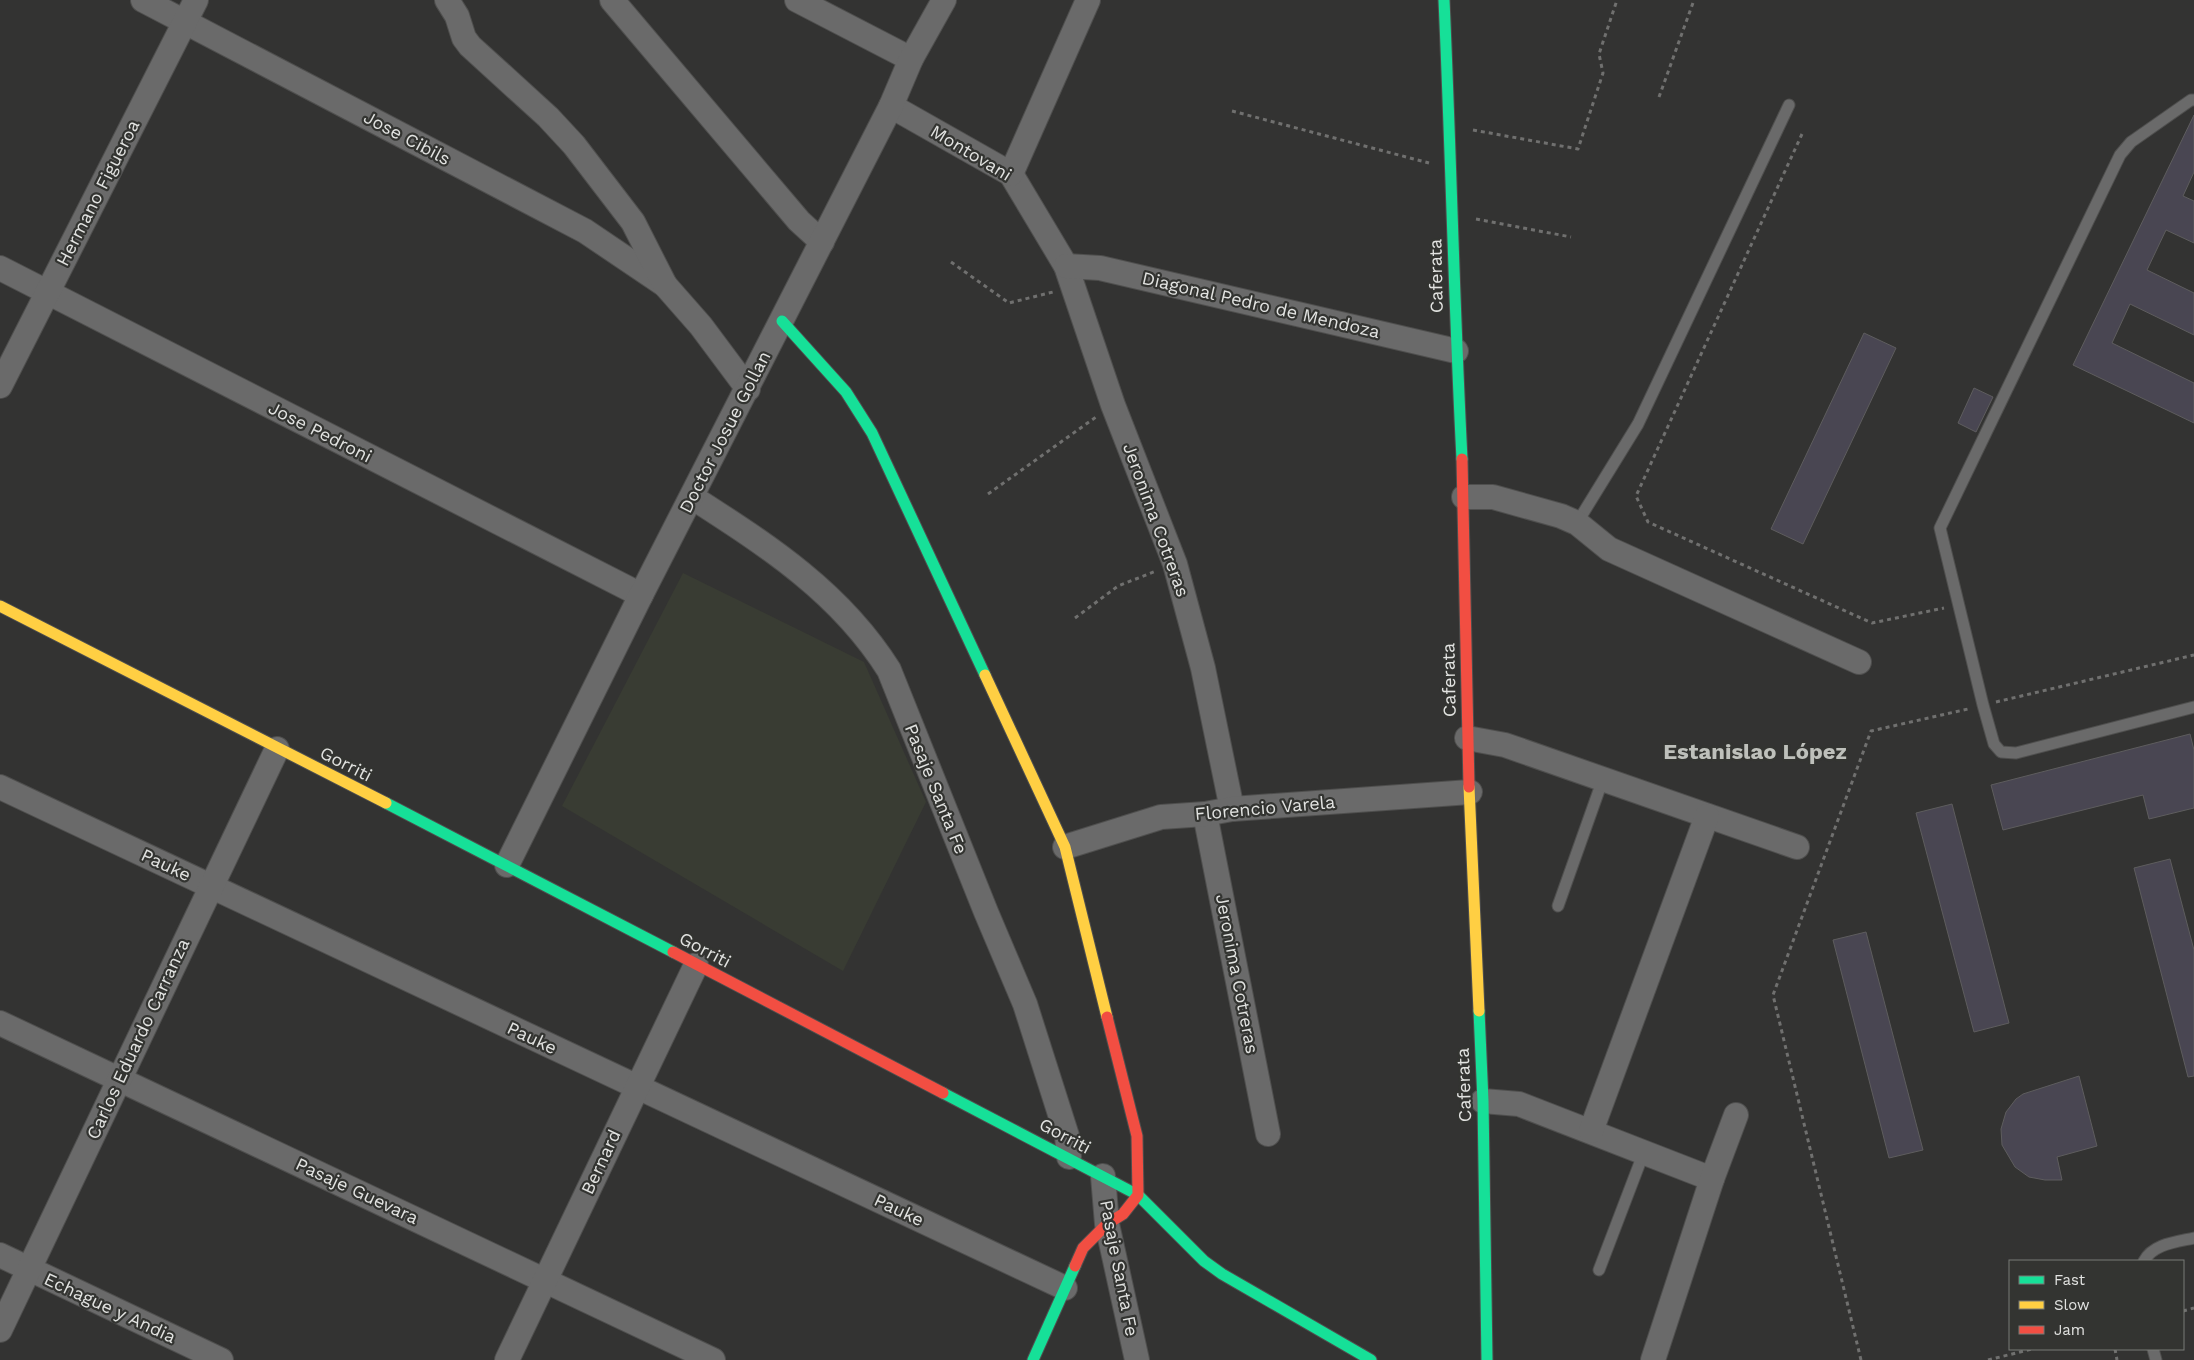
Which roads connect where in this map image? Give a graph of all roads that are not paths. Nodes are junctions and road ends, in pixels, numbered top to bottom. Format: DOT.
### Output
graph roads {
  1 [pos="143,0"];
  2 [pos="196,0"];
  3 [pos="447,0"];
  4 [pos="612,0"];
  5 [pos="797,0"];
  6 [pos="944,0"];
  7 [pos="1088,0"];
  8 [pos="1444,0"];
  9 [pos="185,21"];
  10 [pos="911,59"];
  11 [pos="2194,100"];
  12 [pos="1789,105"];
  13 [pos="891,106"];
  14 [pos="1012,174"];
  15 [pos="822,242"];
  16 [pos="0,268"];
  17 [pos="1069,276"];
  18 [pos="665,285"];
  19 [pos="48,292"];
  20 [pos="782,321"];
  21 [pos="1456,351"];
  22 [pos="0,386"];
  23 [pos="748,389"];
  24 [pos="1464,497"];
  25 [pos="692,498"];
  26 [pos="1577,523"];
  27 [pos="641,595"];
  28 [pos="0,606"];
  29 [pos="1859,662"];
  30 [pos="2194,707"];
  31 [pos="1467,738"];
  32 [pos="277,749"];
  33 [pos="1603,779"];
  34 [pos="0,787"];
  35 [pos="1470,792"];
  36 [pos="1232,809"];
  37 [pos="1205,814"];
  38 [pos="1707,816"];
  39 [pos="1065,847"];
  40 [pos="1797,847"];
  41 [pos="507,865"];
  42 [pos="210,887"];
  43 [pos="1558,906"];
  44 [pos="696,965"];
  45 [pos="0,1023"];
  46 [pos="118,1079"];
  47 [pos="636,1087"];
  48 [pos="1482,1101"];
  49 [pos="1736,1114"];
  50 [pos="1591,1131"];
  51 [pos="1268,1134"];
  52 [pos="1644,1152"];
  53 [pos="1069,1157"];
  54 [pos="1103,1176"];
  55 [pos="1712,1179"];
  56 [pos="1138,1195"];
  57 [pos="1107,1224"];
  58 [pos="2194,1238"];
  59 [pos="0,1255"];
  60 [pos="2145,1260"];
  61 [pos="29,1269"];
  62 [pos="1599,1270"];
  63 [pos="545,1280"];
  64 [pos="1064,1288"];
  65 [pos="0,1330"];
  66 [pos="221,1360"];
  67 [pos="507,1360"];
  68 [pos="713,1360"];
  69 [pos="1033,1360"];
  70 [pos="1137,1360"];
  71 [pos="1371,1360"];
  72 [pos="1487,1360"];
  73 [pos="1653,1360"];
  1 -- 9 [label="street, Jose Cibils"];
  2 -- 9 [label="street, Hermano Figueroa"];
  3 -- 18 [label="street"];
  4 -- 15 [label="street"];
  5 -- 10 [label="street"];
  6 -- 10 [label="street, Doctor Josue Gollan"];
  7 -- 14 [label="street"];
  8 -- 21 [label="street, Caferata"];
  9 -- 18 [label="street, Jose Cibils"];
  9 -- 19 [label="street, Hermano Figueroa"];
  10 -- 13 [label="street, Doctor Josue Gollan"];
  11 -- 30 [label="lane"];
  12 -- 26 [label="lane"];
  13 -- 14 [label="street, Montovani"];
  13 -- 15 [label="street, Doctor Josue Gollan"];
  14 -- 17 [label="street, Montovani"];
  15 -- 20 [label="street, Doctor Josue Gollan"];
  16 -- 19 [label="street, Jose Pedroni"];
  17 -- 21 [label="street, Diagonal Pedro de Mendoza"];
  17 -- 36 [label="street, Jeronima Cotreras"];
  18 -- 23 [label="street"];
  19 -- 22 [label="street, Hermano Figueroa"];
  19 -- 27 [label="street, Jose Pedroni"];
  20 -- 23 [label="street, Doctor Josue Gollan"];
  20 -- 39 [label="street"];
  21 -- 24 [label="street, Caferata"];
  23 -- 25 [label="street, Doctor Josue Gollan"];
  24 -- 26 [label="street"];
  24 -- 31 [label="street, Caferata"];
  25 -- 27 [label="street, Doctor Josue Gollan"];
  25 -- 53 [label="street, Pasaje Santa Fe"];
  26 -- 29 [label="street"];
  27 -- 41 [label="street, Doctor Josue Gollan"];
  28 -- 32 [label="street, Gorriti"];
  31 -- 33 [label="street"];
  31 -- 35 [label="street, Caferata"];
  32 -- 41 [label="street, Gorriti"];
  32 -- 42 [label="street, Carlos Eduardo Carranza"];
  33 -- 38 [label="street"];
  33 -- 43 [label="lane"];
  34 -- 42 [label="street, Pauke"];
  35 -- 36 [label="street, Florencio Varela"];
  35 -- 48 [label="street, Caferata"];
  36 -- 37 [label="street, Florencio Varela"];
  37 -- 39 [label="street, Florencio Varela"];
  37 -- 51 [label="street, Jeronima Cotreras"];
  38 -- 40 [label="street"];
  38 -- 50 [label="street"];
  39 -- 56 [label="street"];
  41 -- 44 [label="street, Gorriti"];
  42 -- 46 [label="street, Carlos Eduardo Carranza"];
  42 -- 47 [label="street, Pauke"];
  44 -- 47 [label="street, Bernard"];
  44 -- 53 [label="street, Gorriti"];
  45 -- 46 [label="street, Pasaje Guevara"];
  46 -- 61 [label="street, Carlos Eduardo Carranza"];
  46 -- 63 [label="street, Pasaje Guevara"];
  47 -- 63 [label="street, Bernard"];
  47 -- 64 [label="street, Pauke"];
  48 -- 50 [label="street"];
  48 -- 72 [label="street, Caferata"];
  49 -- 55 [label="street"];
  50 -- 52 [label="street"];
  52 -- 55 [label="street"];
  52 -- 62 [label="lane"];
  53 -- 54 [label="street, Gorriti"];
  54 -- 56 [label="street, Gorriti"];
  54 -- 57 [label="street, Pasaje Santa Fe"];
  55 -- 73 [label="street"];
  56 -- 57 [label="street"];
  56 -- 71 [label="street, Gorriti"];
  57 -- 64 [label="street"];
  57 -- 70 [label="street, Pasaje Santa Fe"];
  58 -- 60 [label="lane"];
  59 -- 61 [label="street, Echague y Andia"];
  61 -- 65 [label="street, Carlos Eduardo Carranza"];
  61 -- 66 [label="street, Echague y Andia"];
  63 -- 67 [label="street, Bernard"];
  63 -- 68 [label="street, Pasaje Guevara"];
  64 -- 69 [label="street"];
}
